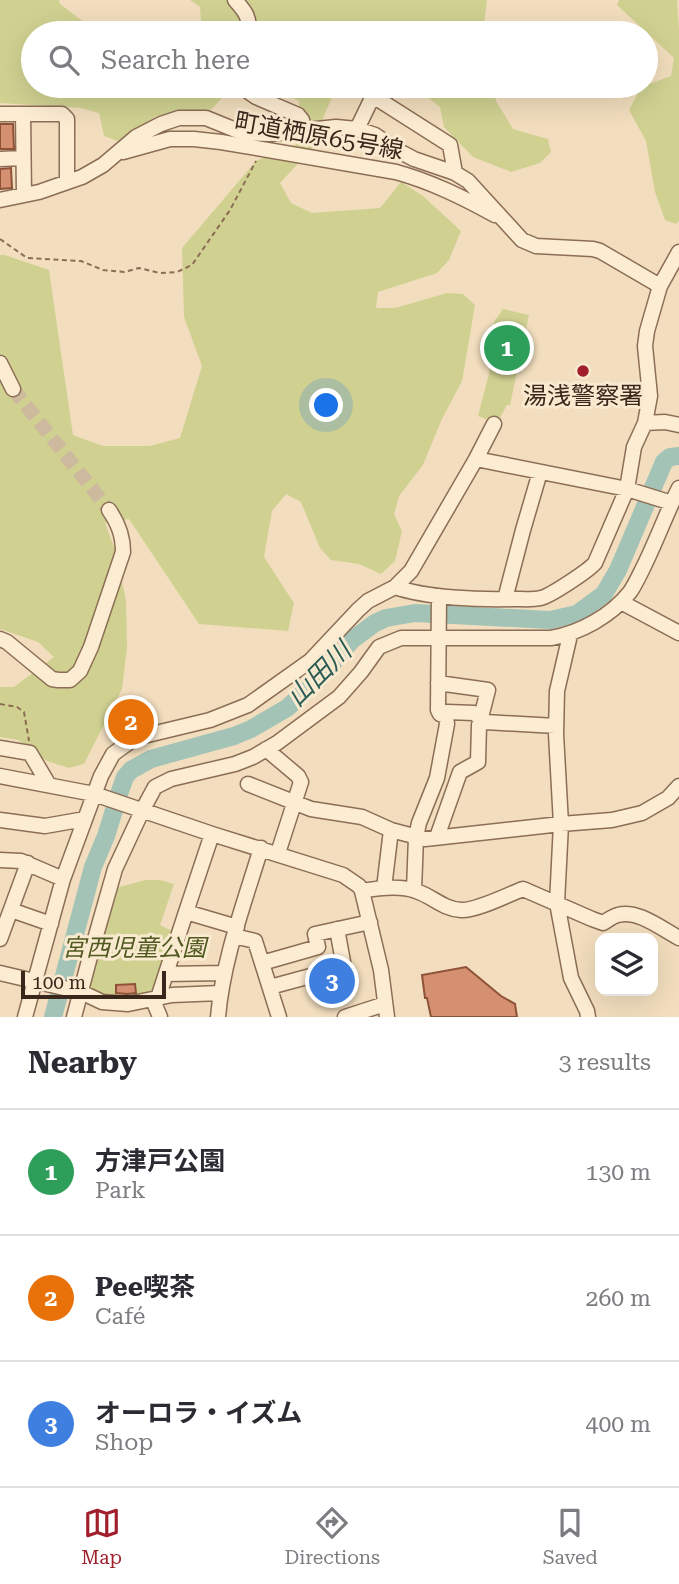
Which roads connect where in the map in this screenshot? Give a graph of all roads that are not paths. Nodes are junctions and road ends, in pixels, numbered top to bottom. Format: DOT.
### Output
graph roads {
  1 [pos="235,0"];
  2 [pos="248,21"];
  3 [pos="258,98"];
  4 [pos="372,98"];
  5 [pos="376,98"];
  6 [pos="0,114"];
  7 [pos="23,114"];
  8 [pos="357,129"];
  9 [pos="305,130"];
  10 [pos="118,153"];
  11 [pos="23,158"];
  12 [pos="0,159"];
  13 [pos="455,173"];
  14 [pos="67,182"];
  15 [pos="24,195"];
  16 [pos="0,200"];
  17 [pos="504,220"];
  18 [pos="679,252"];
  19 [pos="660,286"];
  20 [pos="0,363"];
  21 [pos="13,389"];
  22 [pos="645,423"];
  23 [pos="494,424"];
  24 [pos="679,425"];
  25 [pos="476,459"];
  26 [pos="540,472"];
  27 [pos="679,488"];
  28 [pos="630,490"];
  29 [pos="668,501"];
  30 [pos="109,510"];
  31 [pos="395,587"];
  32 [pos="439,598"];
  33 [pos="505,599"];
  34 [pos="621,603"];
  35 [pos="679,632"];
  36 [pos="570,635"];
  37 [pos="438,637"];
  38 [pos="0,639"];
  39 [pos="438,683"];
  40 [pos="440,714"];
  41 [pos="481,720"];
  42 [pos="556,726"];
  43 [pos="0,748"];
  44 [pos="267,749"];
  45 [pos="440,766"];
  46 [pos="460,772"];
  47 [pos="2,779"];
  48 [pos="248,784"];
  49 [pos="49,785"];
  50 [pos="679,786"];
  51 [pos="99,796"];
  52 [pos="295,803"];
  53 [pos="139,809"];
  54 [pos="85,819"];
  55 [pos="0,820"];
  56 [pos="561,824"];
  57 [pos="391,830"];
  58 [pos="212,834"];
  59 [pos="416,837"];
  60 [pos="437,837"];
  61 [pos="261,848"];
  62 [pos="278,853"];
  63 [pos="0,860"];
  64 [pos="28,863"];
  65 [pos="63,879"];
  66 [pos="384,888"];
  67 [pos="414,890"];
  68 [pos="362,891"];
  69 [pos="557,903"];
  70 [pos="11,910"];
  71 [pos="186,912"];
  72 [pos="370,922"];
  73 [pos="51,924"];
  74 [pos="337,929"];
  75 [pos="236,932"];
  76 [pos="679,938"];
  77 [pos="0,939"];
  78 [pos="262,963"];
  79 [pos="0,973"];
  80 [pos="166,974"];
  81 [pos="224,974"];
  82 [pos="38,982"];
  83 [pos="270,987"];
  84 [pos="79,992"];
  85 [pos="220,993"];
  86 [pos="156,999"];
  87 [pos="386,1010"];
  88 [pos="215,1016"];
  89 [pos="26,1017"];
  90 [pos="74,1017"];
  91 [pos="160,1017"];
  92 [pos="279,1017"];
  93 [pos="345,1017"];
  94 [pos="588,1017"];
  1 -- 2 [label="street"];
  3 -- 9 [label="street"];
  4 -- 8 [label="street"];
  5 -- 13 [label="street"];
  6 -- 7 [label="street"];
  7 -- 11 [label="street"];
  7 -- 14 [label="street"];
  8 -- 9 [label="street"];
  8 -- 13 [label="street"];
  9 -- 10 [label="street"];
  10 -- 14 [label="street"];
  10 -- 17 [label="street, 町道栖原65号線"];
  11 -- 12 [label="street"];
  11 -- 15 [label="street"];
  13 -- 17 [label="street"];
  14 -- 15 [label="street"];
  15 -- 16 [label="street"];
  17 -- 19 [label="street"];
  18 -- 19 [label="street"];
  19 -- 22 [label="street"];
  20 -- 21 [label="street"];
  22 -- 24 [label="street"];
  22 -- 28 [label="street"];
  23 -- 25 [label="street"];
  25 -- 26 [label="street"];
  25 -- 31 [label="street"];
  26 -- 28 [label="street"];
  26 -- 33 [label="street"];
  27 -- 29 [label="street"];
  28 -- 29 [label="street"];
  28 -- 33 [label="street"];
  29 -- 34 [label="street"];
  30 -- 38 [label="street"];
  31 -- 32 [label="street"];
  31 -- 51 [label="street"];
  32 -- 33 [label="street"];
  32 -- 37 [label="street"];
  34 -- 35 [label="street"];
  34 -- 36 [label="street"];
  36 -- 37 [label="street"];
  36 -- 42 [label="street"];
  37 -- 39 [label="street"];
  37 -- 44 [label="street"];
  39 -- 40 [label="street"];
  39 -- 41 [label="street"];
  40 -- 41 [label="street"];
  40 -- 45 [label="street"];
  41 -- 42 [label="street"];
  41 -- 46 [label="street"];
  42 -- 56 [label="street"];
  43 -- 49 [label="street"];
  44 -- 52 [label="street"];
  44 -- 53 [label="street"];
  45 -- 46 [label="street"];
  45 -- 59 [label="street"];
  46 -- 60 [label="street"];
  47 -- 49 [label="street"];
  48 -- 52 [label="street"];
  49 -- 51 [label="street"];
  50 -- 56 [label="street"];
  51 -- 53 [label="street"];
  51 -- 54 [label="street"];
  52 -- 57 [label="street"];
  52 -- 62 [label="street"];
  53 -- 58 [label="street"];
  53 -- 84 [label="street"];
  54 -- 55 [label="street"];
  54 -- 65 [label="street"];
  56 -- 60 [label="street"];
  56 -- 69 [label="street"];
  57 -- 59 [label="street"];
  57 -- 66 [label="street"];
  58 -- 61 [label="street"];
  58 -- 71 [label="street"];
  59 -- 60 [label="street"];
  59 -- 67 [label="street"];
  61 -- 62 [label="street"];
  61 -- 75 [label="street"];
  62 -- 68 [label="street"];
  63 -- 64 [label="street"];
  64 -- 65 [label="street"];
  64 -- 70 [label="street"];
  65 -- 73 [label="street"];
  66 -- 67 [label="street"];
  66 -- 68 [label="street"];
  67 -- 69 [label="street"];
  68 -- 72 [label="street"];
  69 -- 76 [label="street"];
  69 -- 94 [label="street"];
  70 -- 73 [label="street"];
  70 -- 77 [label="street"];
  71 -- 75 [label="street"];
  71 -- 80 [label="street"];
  72 -- 74 [label="street"];
  72 -- 87 [label="street"];
  73 -- 82 [label="street"];
  74 -- 78 [label="street"];
  74 -- 83 [label="street"];
  75 -- 78 [label="street"];
  75 -- 81 [label="street"];
  78 -- 83 [label="street"];
  79 -- 82 [label="street"];
  80 -- 81 [label="street"];
  80 -- 86 [label="street"];
  81 -- 85 [label="street"];
  82 -- 84 [label="street"];
  82 -- 89 [label="street"];
  83 -- 92 [label="street"];
  84 -- 86 [label="street"];
  84 -- 90 [label="street"];
  85 -- 86 [label="street"];
  85 -- 88 [label="street"];
  86 -- 91 [label="street"];
  87 -- 93 [label="street"];
}
